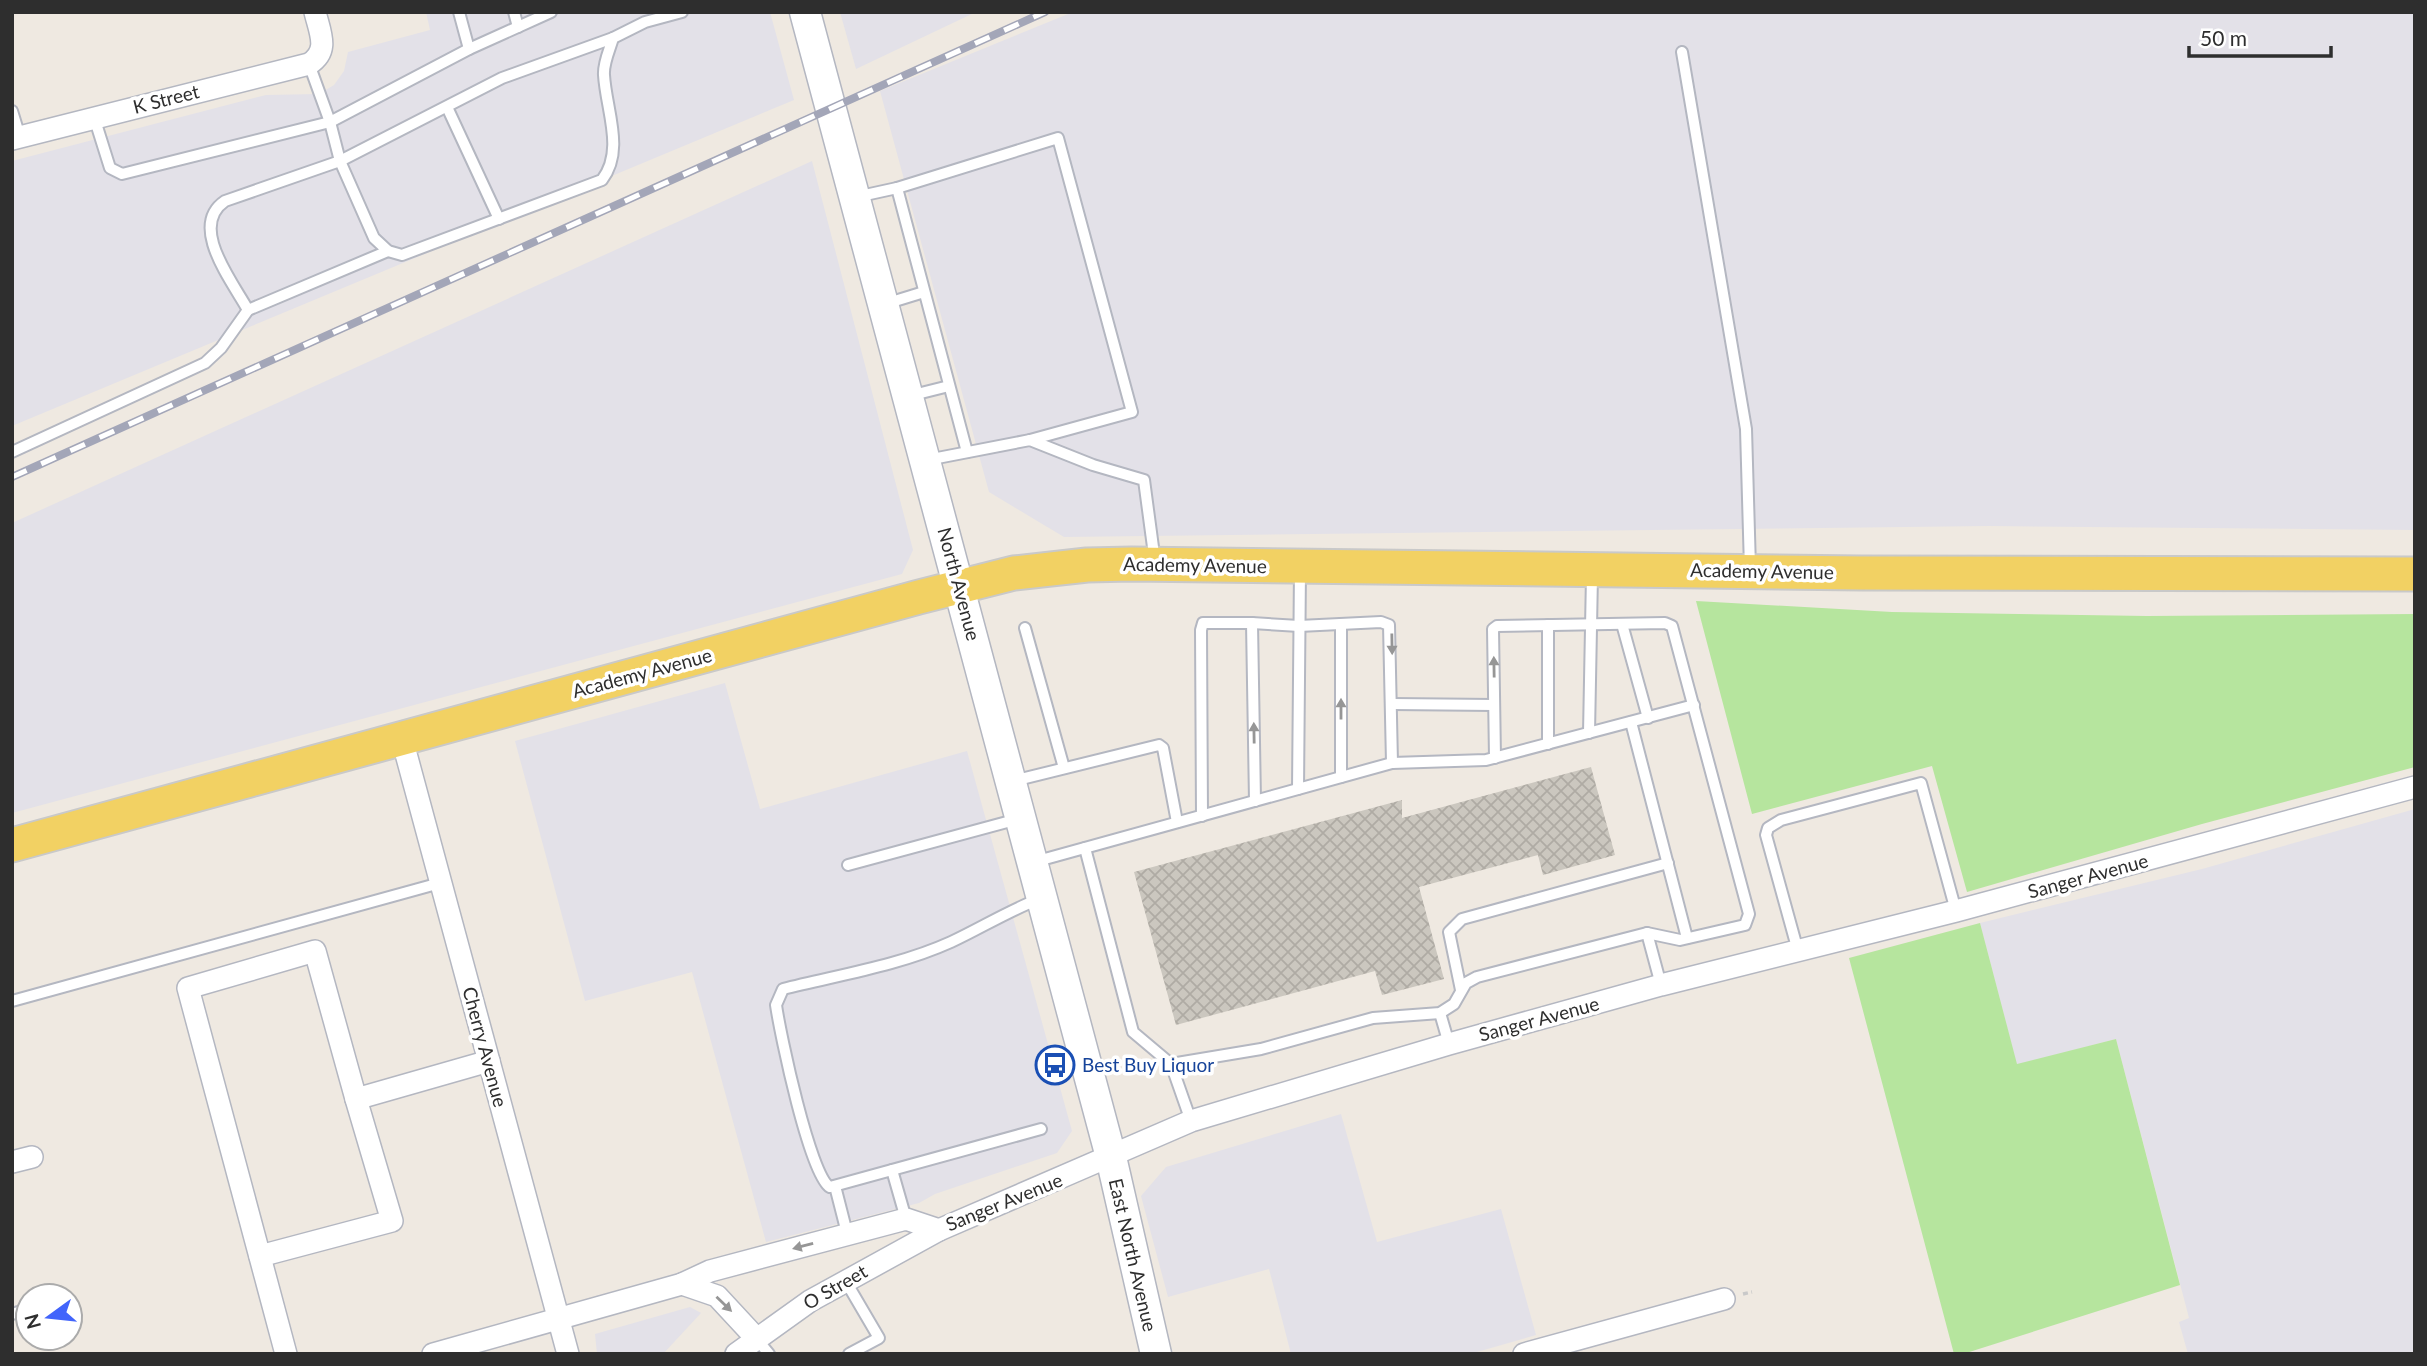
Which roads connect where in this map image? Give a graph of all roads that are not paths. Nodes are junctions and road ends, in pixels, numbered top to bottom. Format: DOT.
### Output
graph roads {
  1 [pos="314,12"];
  2 [pos="459,12"];
  3 [pos="514,12"];
  4 [pos="551,12"];
  5 [pos="682,12"];
  6 [pos="805,12"];
  7 [pos="518,27"];
  8 [pos="613,38"];
  9 [pos="469,49"];
  10 [pos="1682,52"];
  11 [pos="314,61"];
  12 [pos="447,107"];
  13 [pos="12,110"];
  14 [pos="94,117"];
  15 [pos="330,122"];
  16 [pos="16,138"];
  17 [pos="340,161"];
  18 [pos="897,188"];
  19 [pos="856,197"];
  20 [pos="499,219"];
  21 [pos="388,251"];
  22 [pos="924,292"];
  23 [pos="885,304"];
  24 [pos="248,310"];
  25 [pos="949,386"];
  26 [pos="909,396"];
  27 [pos="1030,440"];
  28 [pos="12,452"];
  29 [pos="967,452"];
  30 [pos="927,460"];
  31 [pos="1155,565"];
  32 [pos="1300,567"];
  33 [pos="1592,568"];
  34 [pos="1750,570"];
  35 [pos="2415,574"];
  36 [pos="960,586"];
  37 [pos="1252,623"];
  38 [pos="1341,624"];
  39 [pos="1622,624"];
  40 [pos="1548,625"];
  41 [pos="1591,625"];
  42 [pos="1299,626"];
  43 [pos="1025,628"];
  44 [pos="1392,704"];
  45 [pos="1494,705"];
  46 [pos="1695,705"];
  47 [pos="1648,718"];
  48 [pos="1631,722"];
  49 [pos="1588,733"];
  50 [pos="402,739"];
  51 [pos="1548,744"];
  52 [pos="1495,758"];
  53 [pos="1392,763"];
  54 [pos="1063,768"];
  55 [pos="1340,777"];
  56 [pos="1011,782"];
  57 [pos="2415,787"];
  58 [pos="1298,789"];
  59 [pos="1255,801"];
  60 [pos="1202,816"];
  61 [pos="1021,818"];
  62 [pos="1177,822"];
  63 [pos="12,845"];
  64 [pos="1085,848"];
  65 [pos="1032,863"];
  66 [pos="1668,863"];
  67 [pos="848,865"];
  68 [pos="440,883"];
  69 [pos="1041,898"];
  70 [pos="1956,911"];
  71 [pos="1647,933"];
  72 [pos="1687,938"];
  73 [pos="1798,951"];
  74 [pos="1661,985"];
  75 [pos="1461,990"];
  76 [pos="12,1001"];
  77 [pos="1440,1013"];
  78 [pos="1448,1044"];
  79 [pos="489,1061"];
  80 [pos="1171,1064"];
  81 [pos="356,1099"];
  82 [pos="1191,1121"];
  83 [pos="1041,1129"];
  84 [pos="1111,1157"];
  85 [pos="892,1170"];
  86 [pos="835,1186"];
  87 [pos="906,1219"];
  88 [pos="939,1230"];
  89 [pos="847,1234"];
  90 [pos="260,1256"];
  91 [pos="845,1280"];
  92 [pos="682,1284"];
  93 [pos="1724,1299"];
  94 [pos="559,1318"];
  95 [pos="762,1346"];
  96 [pos="1153,1353"];
  97 [pos="286,1354"];
  98 [pos="433,1354"];
  99 [pos="568,1354"];
  100 [pos="736,1354"];
  101 [pos="849,1354"];
  102 [pos="1524,1354"];
  1 -- 11 [label="street"];
  2 -- 9 [label="lane"];
  3 -- 7 [label="lane"];
  4 -- 7 [label="lane"];
  5 -- 8 [label="lane"];
  6 -- 19 [label="street, North Avenue"];
  7 -- 9 [label="lane"];
  8 -- 12 [label="lane"];
  8 -- 20 [label="lane"];
  9 -- 15 [label="lane"];
  10 -- 34 [label="lane"];
  11 -- 14 [label="street, K Street"];
  11 -- 15 [label="lane"];
  12 -- 17 [label="lane"];
  12 -- 20 [label="lane"];
  13 -- 16 [label="lane"];
  14 -- 15 [label="lane"];
  14 -- 16 [label="street, K Street"];
  15 -- 17 [label="lane"];
  17 -- 21 [label="lane"];
  17 -- 24 [label="lane"];
  18 -- 19 [label="lane"];
  18 -- 22 [label="lane"];
  18 -- 27 [label="lane"];
  19 -- 23 [label="street, North Avenue"];
  20 -- 21 [label="lane"];
  21 -- 24 [label="lane"];
  22 -- 23 [label="lane"];
  22 -- 25 [label="lane"];
  23 -- 26 [label="street, North Avenue"];
  24 -- 28 [label="lane"];
  25 -- 26 [label="lane"];
  25 -- 29 [label="lane"];
  26 -- 30 [label="street, North Avenue"];
  27 -- 29 [label="lane"];
  27 -- 31 [label="lane"];
  29 -- 30 [label="lane"];
  30 -- 36 [label="street, North Avenue"];
  31 -- 32 [label="main road, Academy Avenue"];
  31 -- 36 [label="main road, Academy Avenue"];
  32 -- 33 [label="main road, Academy Avenue"];
  32 -- 42 [label="lane"];
  33 -- 34 [label="main road, Academy Avenue"];
  33 -- 41 [label="lane"];
  34 -- 35 [label="main road, Academy Avenue"];
  36 -- 50 [label="main road, Academy Avenue"];
  36 -- 56 [label="street, North Avenue"];
  37 -- 42 [label="lane"];
  59 -- 37 [label="lane, one-way"];
  37 -- 60 [label="lane"];
  38 -- 42 [label="lane"];
  38 -- 44 [label="lane, one-way"];
  55 -- 38 [label="lane, one-way"];
  39 -- 41 [label="lane"];
  39 -- 46 [label="lane"];
  39 -- 47 [label="lane"];
  40 -- 41 [label="lane"];
  45 -- 40 [label="lane, one-way"];
  40 -- 51 [label="lane"];
  41 -- 49 [label="lane"];
  42 -- 58 [label="lane"];
  43 -- 54 [label="lane"];
  44 -- 45 [label="lane"];
  44 -- 53 [label="lane"];
  45 -- 52 [label="lane"];
  46 -- 47 [label="lane"];
  46 -- 72 [label="lane"];
  47 -- 48 [label="lane"];
  48 -- 49 [label="lane"];
  48 -- 66 [label="lane"];
  49 -- 51 [label="lane"];
  50 -- 63 [label="main road, Academy Avenue"];
  50 -- 68 [label="street, Cherry Avenue"];
  51 -- 52 [label="lane"];
  52 -- 53 [label="lane"];
  53 -- 55 [label="lane"];
  54 -- 56 [label="lane"];
  54 -- 62 [label="lane"];
  55 -- 58 [label="lane"];
  56 -- 61 [label="street, North Avenue"];
  57 -- 70 [label="street, Sanger Avenue"];
  58 -- 59 [label="lane"];
  59 -- 60 [label="lane"];
  60 -- 62 [label="lane"];
  61 -- 65 [label="street, North Avenue"];
  61 -- 67 [label="lane"];
  62 -- 64 [label="lane"];
  64 -- 65 [label="lane"];
  64 -- 80 [label="lane"];
  65 -- 69 [label="street, North Avenue"];
  66 -- 72 [label="lane"];
  66 -- 75 [label="lane"];
  68 -- 76 [label="lane"];
  68 -- 79 [label="street, Cherry Avenue"];
  69 -- 84 [label="street, North Avenue"];
  69 -- 86 [label="lane"];
  70 -- 73 [label="street, Sanger Avenue"];
  70 -- 73 [label="lane"];
  71 -- 72 [label="lane"];
  71 -- 74 [label="lane"];
  71 -- 75 [label="lane"];
  73 -- 74 [label="street, Sanger Avenue"];
  74 -- 78 [label="street, Sanger Avenue"];
  75 -- 77 [label="lane"];
  77 -- 78 [label="lane"];
  77 -- 80 [label="lane"];
  78 -- 82 [label="street, Sanger Avenue"];
  79 -- 81 [label="street"];
  79 -- 94 [label="street, Cherry Avenue"];
  80 -- 82 [label="lane"];
  81 -- 90 [label="street"];
  81 -- 90 [label="street"];
  82 -- 84 [label="street, Sanger Avenue"];
  83 -- 85 [label="lane"];
  84 -- 88 [label="street, Sanger Avenue"];
  84 -- 96 [label="street, East North Avenue"];
  85 -- 86 [label="lane"];
  85 -- 87 [label="lane"];
  86 -- 89 [label="lane"];
  87 -- 88 [label="street, Sanger Avenue"];
  87 -- 89 [label="street"];
  88 -- 91 [label="street, O Street"];
  89 -- 92 [label="street, one-way"];
  90 -- 97 [label="street"];
  91 -- 95 [label="street, O Street"];
  91 -- 101 [label="lane"];
  92 -- 94 [label="street"];
  92 -- 95 [label="street, one-way"];
  93 -- 102 [label="street"];
  94 -- 98 [label="street"];
  94 -- 99 [label="street, Cherry Avenue"];
  95 -- 100 [label="street, O Street"];
}
